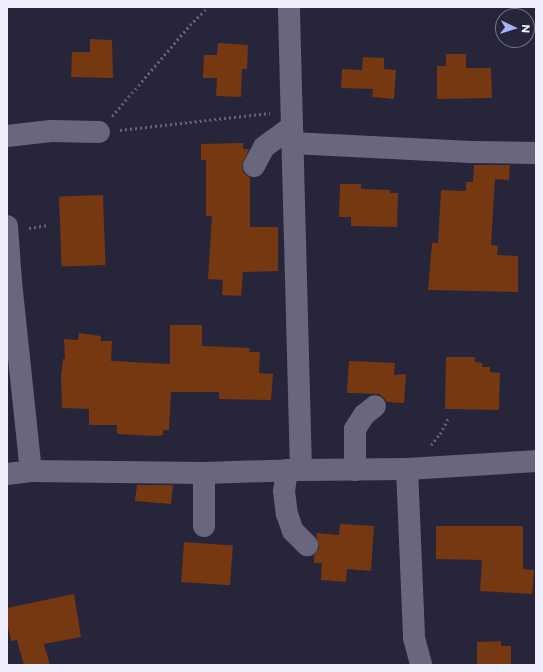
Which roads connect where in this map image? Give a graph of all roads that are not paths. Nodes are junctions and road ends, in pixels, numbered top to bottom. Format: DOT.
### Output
graph roads {
  1 [pos="289,7"];
  2 [pos="292,127"];
  3 [pos="99,132"];
  4 [pos="7,136"];
  5 [pos="536,153"];
  6 [pos="254,166"];
  7 [pos="7,226"];
  8 [pos="376,406"];
  9 [pos="536,461"];
  10 [pos="416,468"];
  11 [pos="294,470"];
  12 [pos="355,470"];
  13 [pos="31,471"];
  14 [pos="204,473"];
  15 [pos="7,474"];
  16 [pos="204,526"];
  17 [pos="307,545"];
  18 [pos="421,665"];
  1 -- 2 [label="street"];
  2 -- 5 [label="street"];
  2 -- 6 [label="street"];
  2 -- 11 [label="street"];
  3 -- 4 [label="street"];
  7 -- 13 [label="street"];
  8 -- 12 [label="street"];
  9 -- 10 [label="street"];
  10 -- 12 [label="street"];
  10 -- 18 [label="street"];
  11 -- 12 [label="street"];
  11 -- 14 [label="street"];
  11 -- 17 [label="street"];
  13 -- 14 [label="street"];
  13 -- 15 [label="street"];
  14 -- 16 [label="street"];
}
